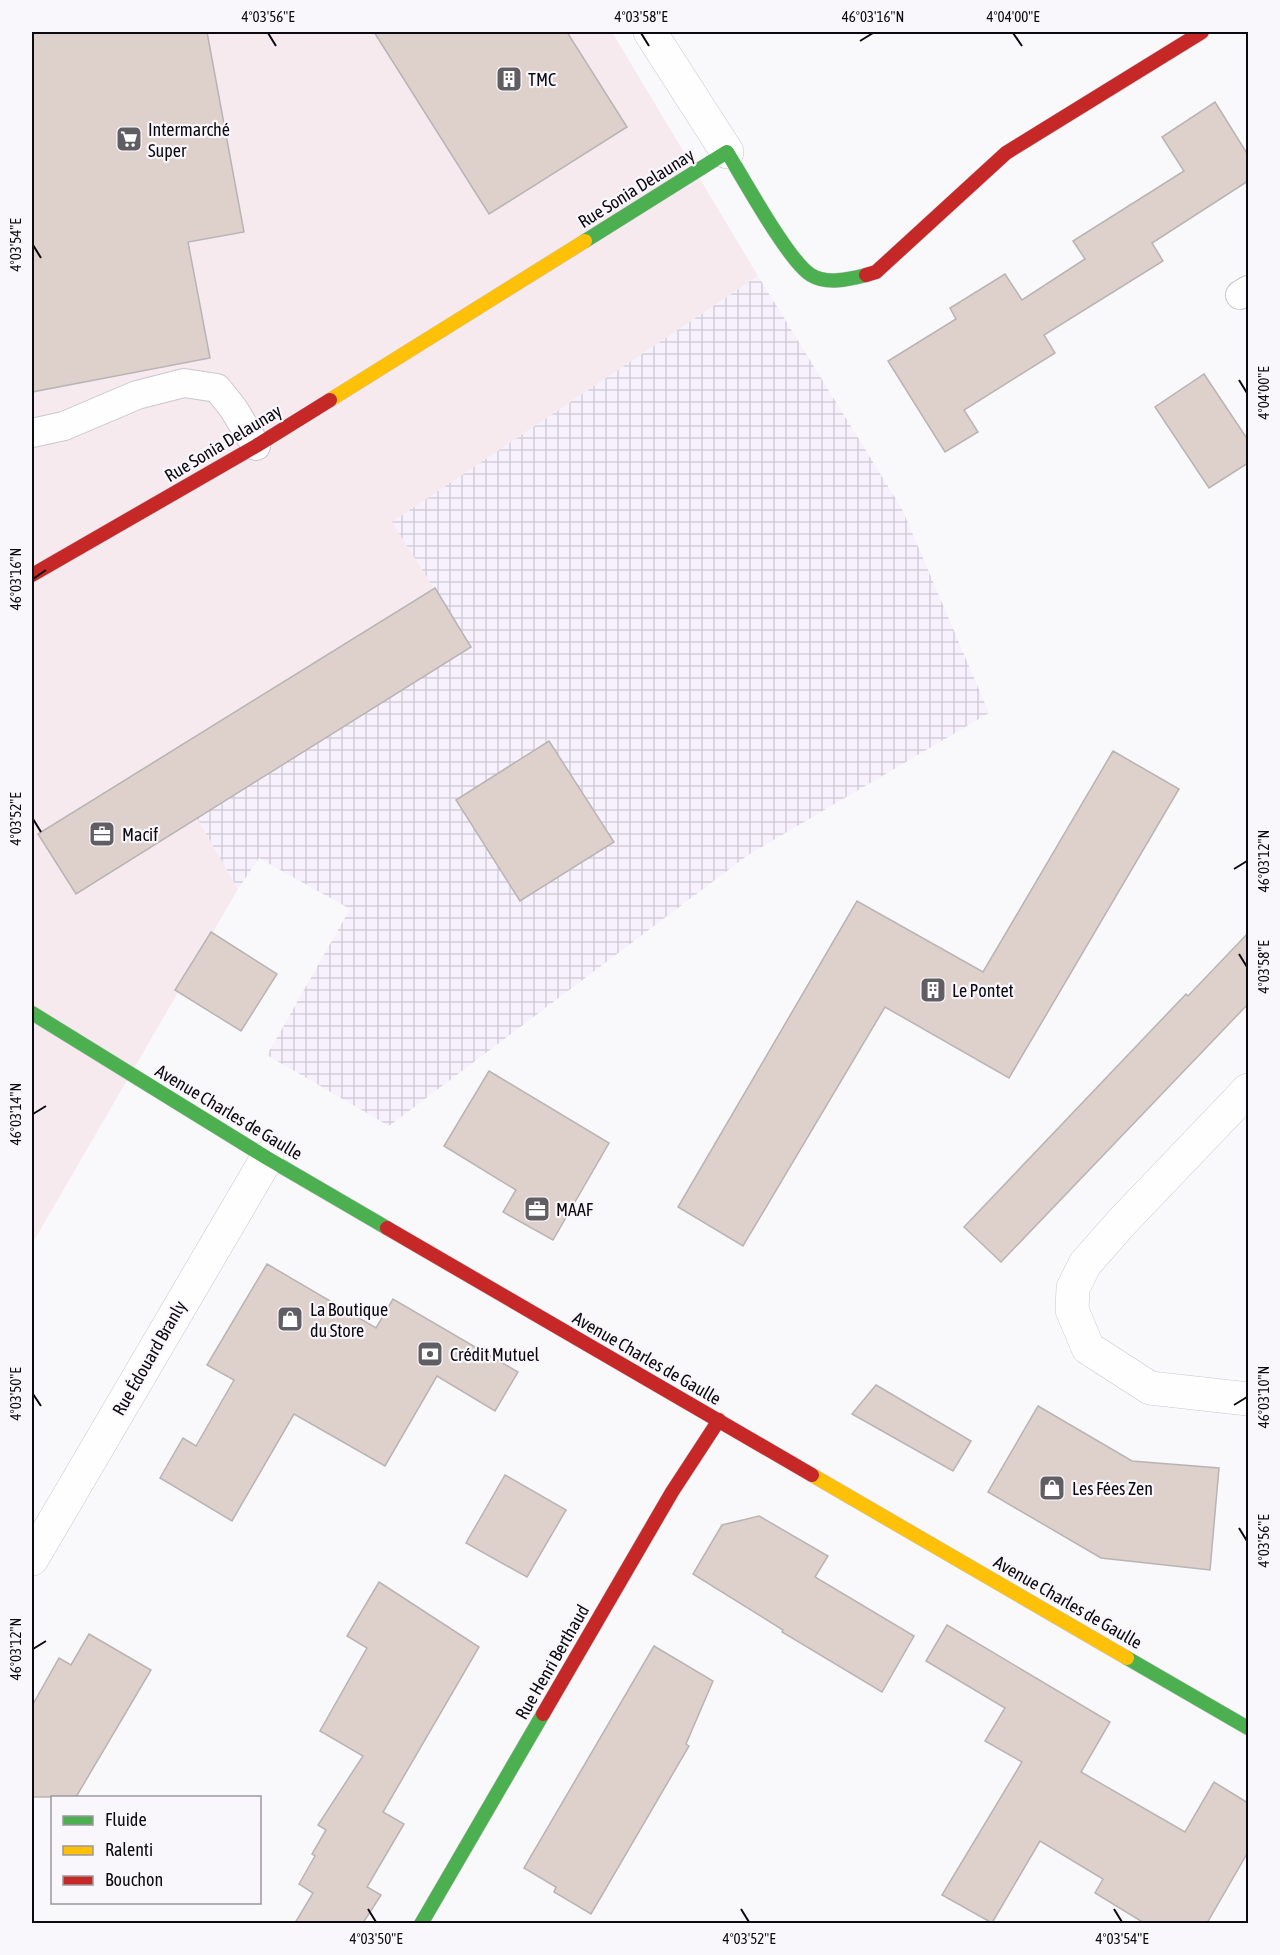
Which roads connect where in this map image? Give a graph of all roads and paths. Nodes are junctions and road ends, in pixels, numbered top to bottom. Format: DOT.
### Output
graph roads {
  1 [pos="650,32"];
  2 [pos="1202,32"];
  3 [pos="727,152"];
  4 [pos="32,433"];
  5 [pos="256,446"];
  6 [pos="32,575"];
  7 [pos="32,1013"];
  8 [pos="1248,1090"];
  9 [pos="267,1158"];
  10 [pos="1248,1399"];
  11 [pos="719,1420"];
  12 [pos="32,1559"];
  13 [pos="1248,1728"];
  14 [pos="422,1923"];
  1 -- 3 [label="street"];
  2 -- 3 [label="street"];
  3 -- 5 [label="street, Rue Sonia Delaunay"];
  4 -- 5 [label="lane"];
  5 -- 6 [label="street, Rue Sonia Delaunay"];
  7 -- 9 [label="street, Avenue Charles de Gaulle"];
  8 -- 10 [label="street"];
  9 -- 11 [label="street, Avenue Charles de Gaulle"];
  9 -- 12 [label="street, Rue Édouard Branly"];
  11 -- 13 [label="street, Avenue Charles de Gaulle"];
  11 -- 14 [label="street, Rue Henri Berthaud"];
}
